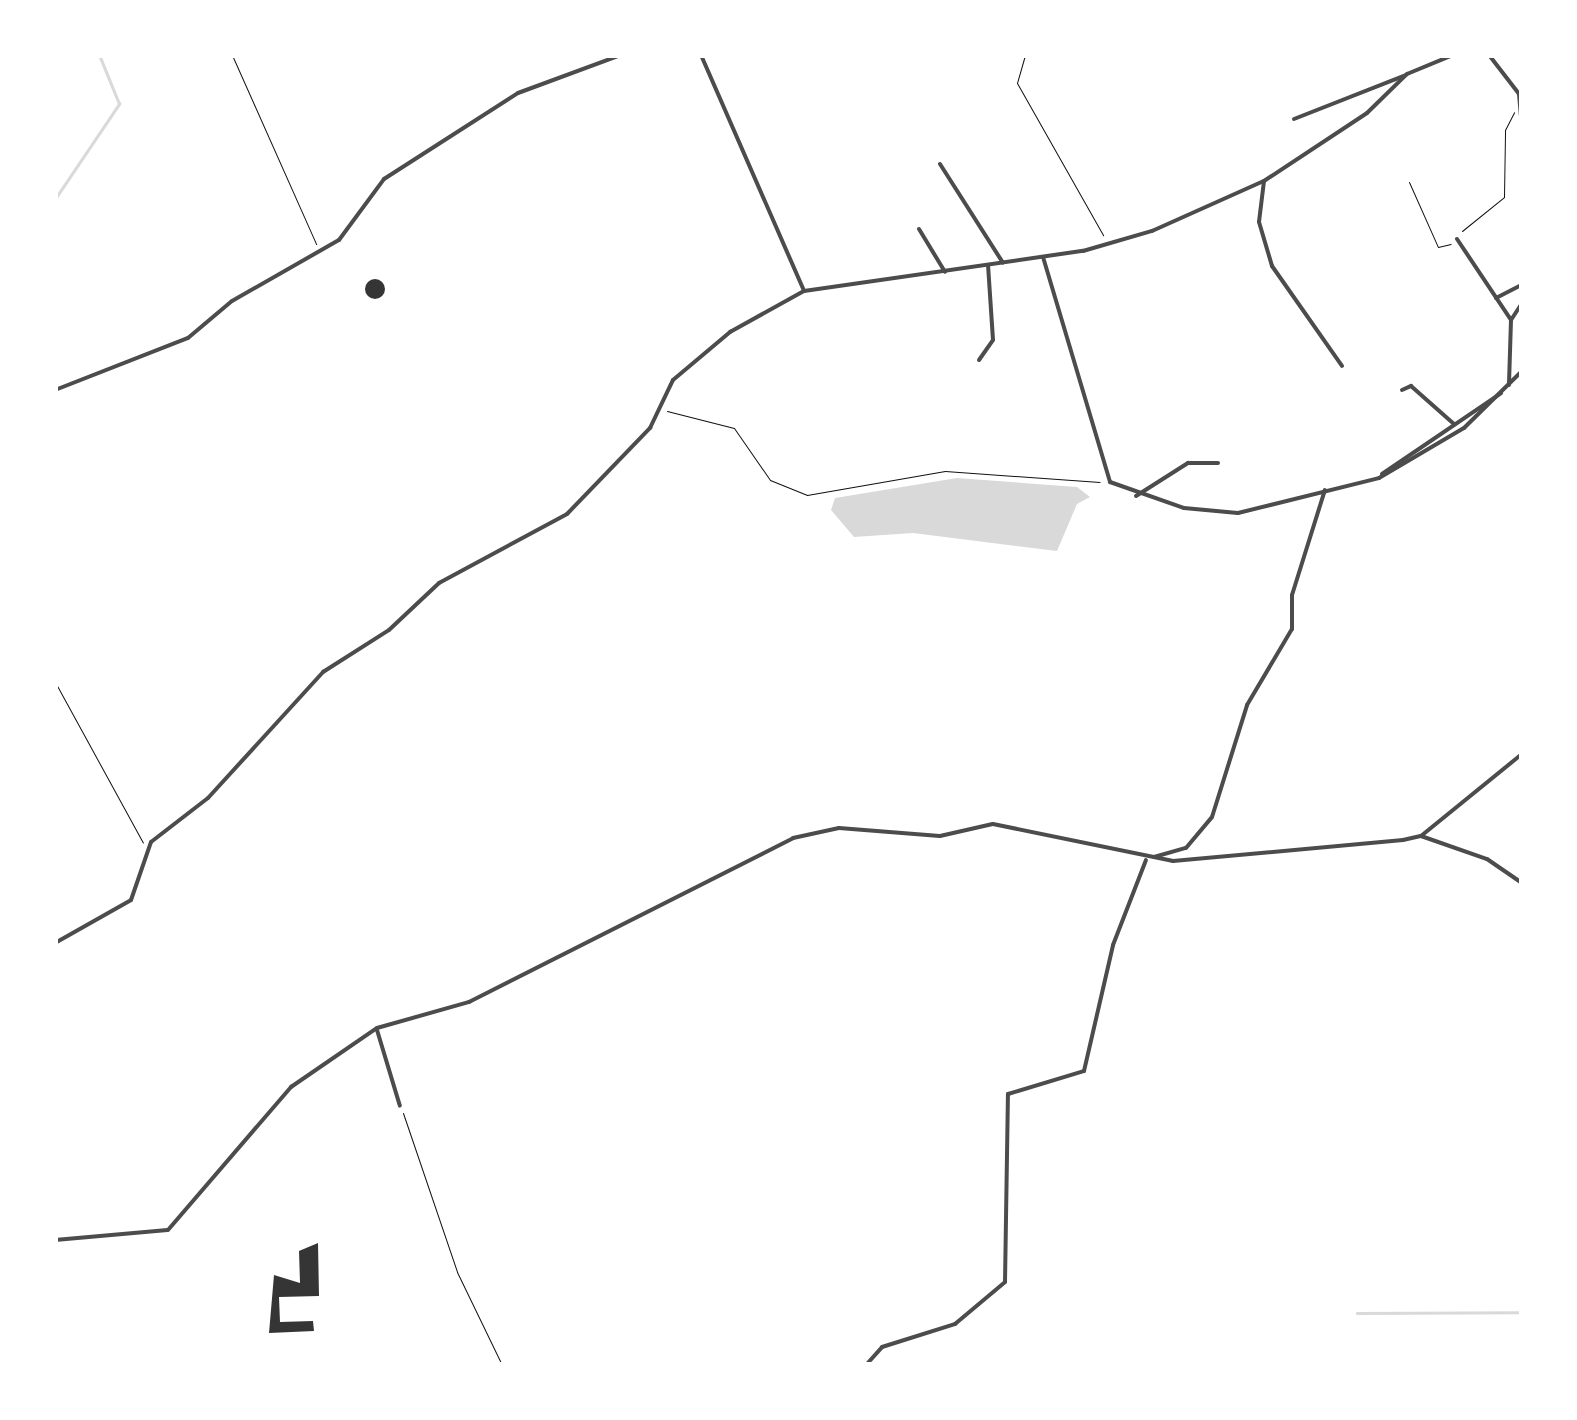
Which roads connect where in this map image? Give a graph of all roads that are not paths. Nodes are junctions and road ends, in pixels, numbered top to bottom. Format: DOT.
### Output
graph roads {
  1 [pos="621,55"];
  2 [pos="701,55"];
  3 [pos="1454,55"];
  4 [pos="1489,55"];
  5 [pos="1406,75"];
  6 [pos="1519,95"];
  7 [pos="1294,118"];
  8 [pos="1522,126"];
  9 [pos="940,164"];
  10 [pos="1264,181"];
  11 [pos="919,229"];
  12 [pos="1457,239"];
  13 [pos="1043,258"];
  14 [pos="1003,263"];
  15 [pos="988,266"];
  16 [pos="945,272"];
  17 [pos="1522,285"];
  18 [pos="804,291"];
  19 [pos="1496,298"];
  20 [pos="1522,302"];
  21 [pos="1511,320"];
  22 [pos="979,360"];
  23 [pos="1342,366"];
  24 [pos="1522,370"];
  25 [pos="1509,385"];
  26 [pos="55,390"];
  27 [pos="1402,390"];
  28 [pos="1503,393"];
  29 [pos="1454,424"];
  30 [pos="1218,463"];
  31 [pos="1379,478"];
  32 [pos="1325,490"];
  33 [pos="1136,496"];
  34 [pos="1522,754"];
  35 [pos="1421,836"];
  36 [pos="1146,858"];
  37 [pos="1522,882"];
  38 [pos="55,943"];
  39 [pos="376,1028"];
  40 [pos="400,1106"];
  41 [pos="55,1240"];
  42 [pos="866,1365"];
  1 -- 26 [label="street"];
  2 -- 18 [label="street"];
  3 -- 5 [label="street"];
  4 -- 6 [label="street"];
  5 -- 7 [label="street"];
  5 -- 10 [label="street"];
  6 -- 8 [label="street"];
  9 -- 14 [label="street"];
  10 -- 13 [label="street"];
  10 -- 23 [label="street"];
  11 -- 16 [label="street"];
  12 -- 19 [label="street"];
  13 -- 14 [label="street"];
  13 -- 33 [label="street"];
  14 -- 15 [label="street"];
  15 -- 16 [label="street"];
  15 -- 22 [label="street"];
  16 -- 18 [label="street"];
  17 -- 19 [label="street"];
  18 -- 38 [label="street"];
  19 -- 21 [label="street"];
  20 -- 21 [label="street"];
  21 -- 25 [label="street"];
  24 -- 25 [label="street"];
  25 -- 28 [label="street"];
  27 -- 29 [label="street"];
  28 -- 29 [label="street"];
  28 -- 31 [label="street"];
  29 -- 31 [label="street"];
  30 -- 33 [label="street"];
  31 -- 32 [label="street"];
  32 -- 33 [label="street"];
  32 -- 36 [label="street"];
  34 -- 35 [label="street"];
  35 -- 36 [label="street"];
  35 -- 37 [label="street"];
  36 -- 39 [label="street"];
  36 -- 42 [label="street"];
  39 -- 40 [label="street"];
  39 -- 41 [label="street"];
}
